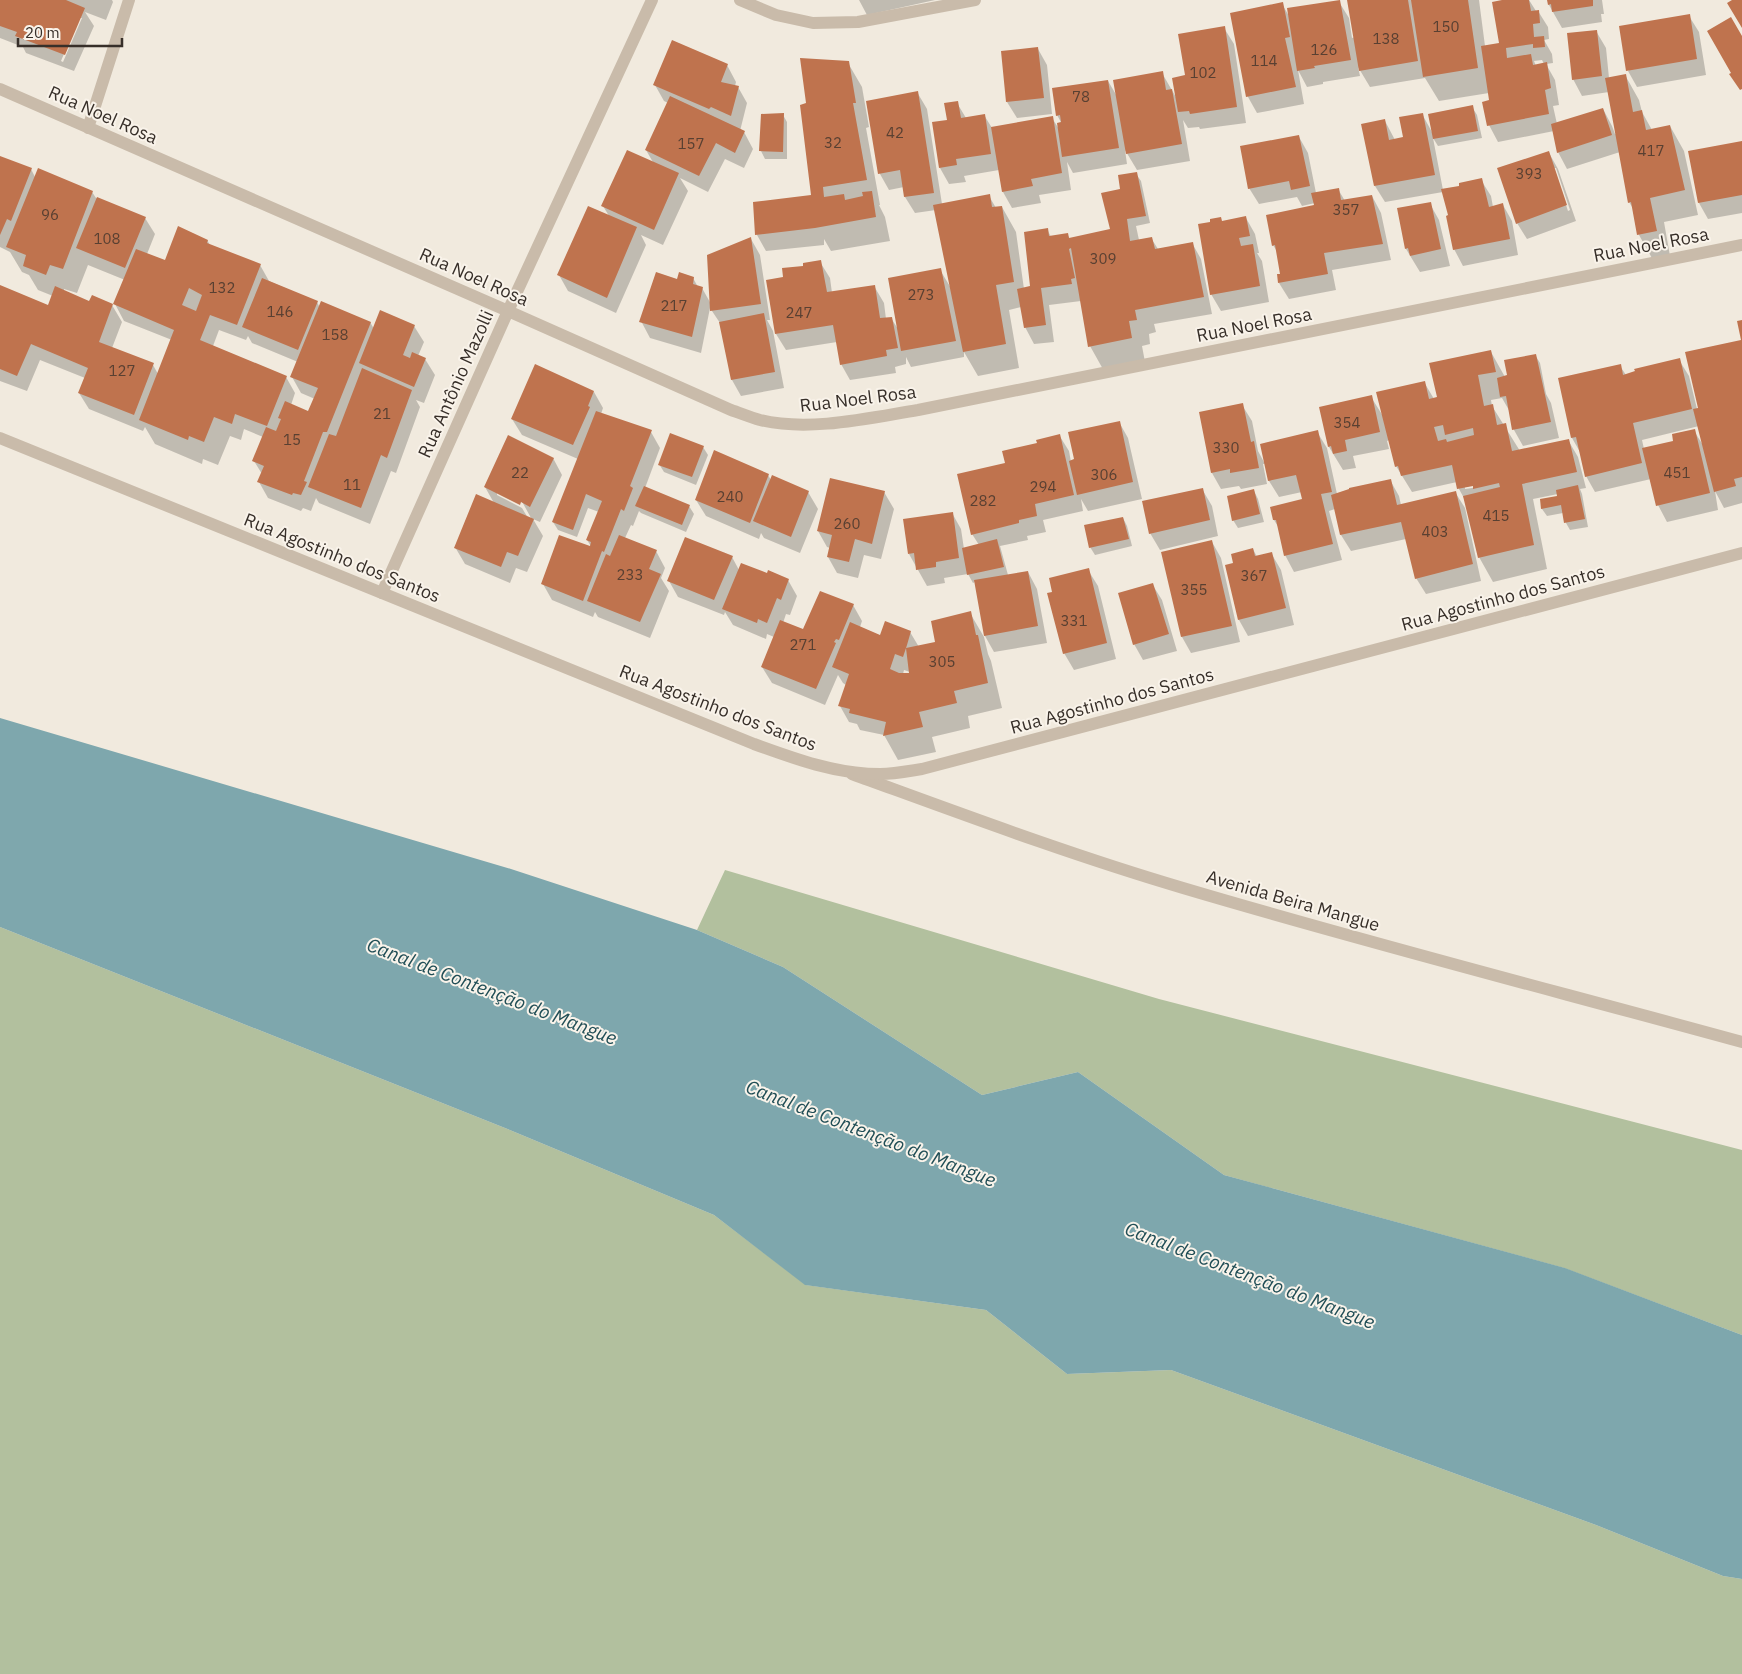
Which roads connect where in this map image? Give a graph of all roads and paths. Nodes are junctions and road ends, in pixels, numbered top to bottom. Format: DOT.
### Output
graph roads {
  1 [pos="129,0"];
  2 [pos="652,0"];
  3 [pos="740,0"];
  4 [pos="975,0"];
  5 [pos="0,89"];
  6 [pos="88,128"];
  7 [pos="1742,245"];
  8 [pos="508,311"];
  9 [pos="0,438"];
  10 [pos="1742,553"];
  11 [pos="382,593"];
  12 [pos="841,770"];
  13 [pos="1742,1042"];
  1 -- 6 [label="street"];
  2 -- 8 [label="street, Rua Antônio Mazolli"];
  3 -- 4 [label="street"];
  5 -- 6 [label="street, Rua Noel Rosa"];
  6 -- 8 [label="street, Rua Noel Rosa"];
  7 -- 8 [label="street, Rua Noel Rosa"];
  8 -- 11 [label="street, Rua Antônio Mazolli"];
  9 -- 11 [label="street, Rua Agostinho dos Santos"];
  10 -- 12 [label="street, Rua Agostinho dos Santos"];
  11 -- 12 [label="street, Rua Agostinho dos Santos"];
  12 -- 13 [label="street, Avenida Beira Mangue"];
}
